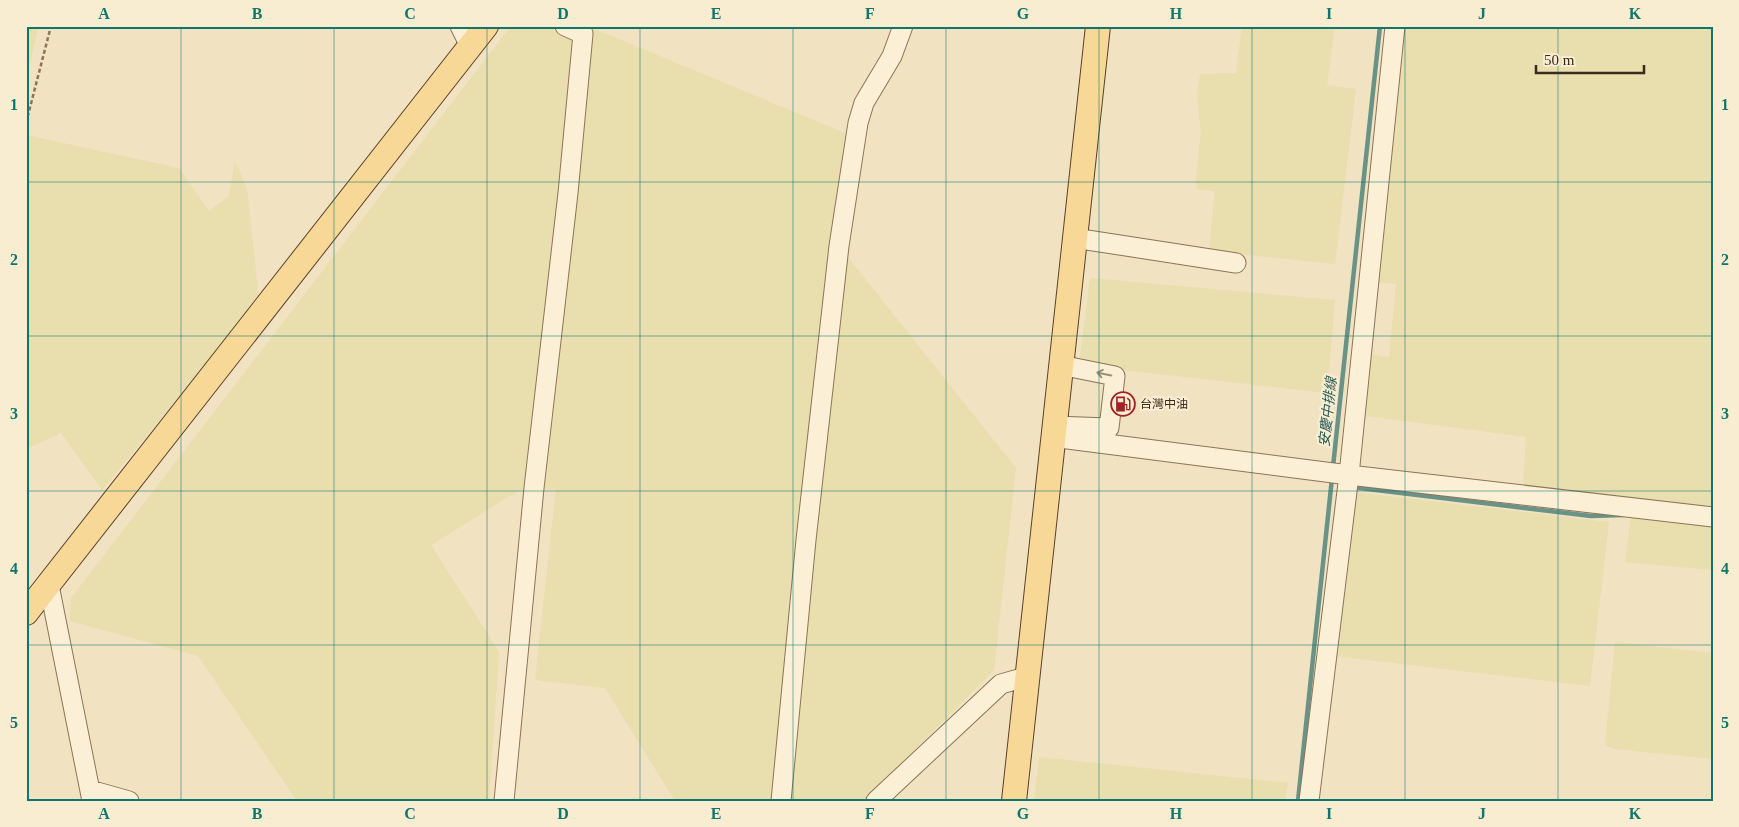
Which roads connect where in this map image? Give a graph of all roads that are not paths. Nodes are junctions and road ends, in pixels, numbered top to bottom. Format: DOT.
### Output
graph roads {
  1 [pos="486,26"];
  2 [pos="565,26"];
  3 [pos="903,26"];
  4 [pos="1098,26"];
  5 [pos="1395,26"];
  6 [pos="465,36"];
  7 [pos="1074,238"];
  8 [pos="1236,263"];
  9 [pos="1060,365"];
  10 [pos="1053,431"];
  11 [pos="1338,474"];
  12 [pos="1713,517"];
  13 [pos="49,585"];
  14 [pos="26,613"];
  15 [pos="1026,677"];
  16 [pos="91,795"];
  17 [pos="129,801"];
  18 [pos="504,801"];
  19 [pos="781,801"];
  20 [pos="876,801"];
  21 [pos="1014,801"];
  22 [pos="1309,801"];
  1 -- 6 [label="main road"];
  2 -- 18 [label="lane"];
  3 -- 19 [label="lane"];
  4 -- 7 [label="main road"];
  5 -- 11 [label="lane"];
  6 -- 13 [label="main road"];
  7 -- 8 [label="lane"];
  7 -- 9 [label="main road"];
  9 -- 10 [label="main road"];
  10 -- 9 [label="lane, one-way"];
  10 -- 11 [label="lane"];
  10 -- 15 [label="main road"];
  11 -- 12 [label="lane"];
  11 -- 22 [label="lane"];
  13 -- 14 [label="main road"];
  13 -- 16 [label="lane"];
  15 -- 20 [label="lane"];
  15 -- 21 [label="main road"];
  16 -- 17 [label="lane"];
}
